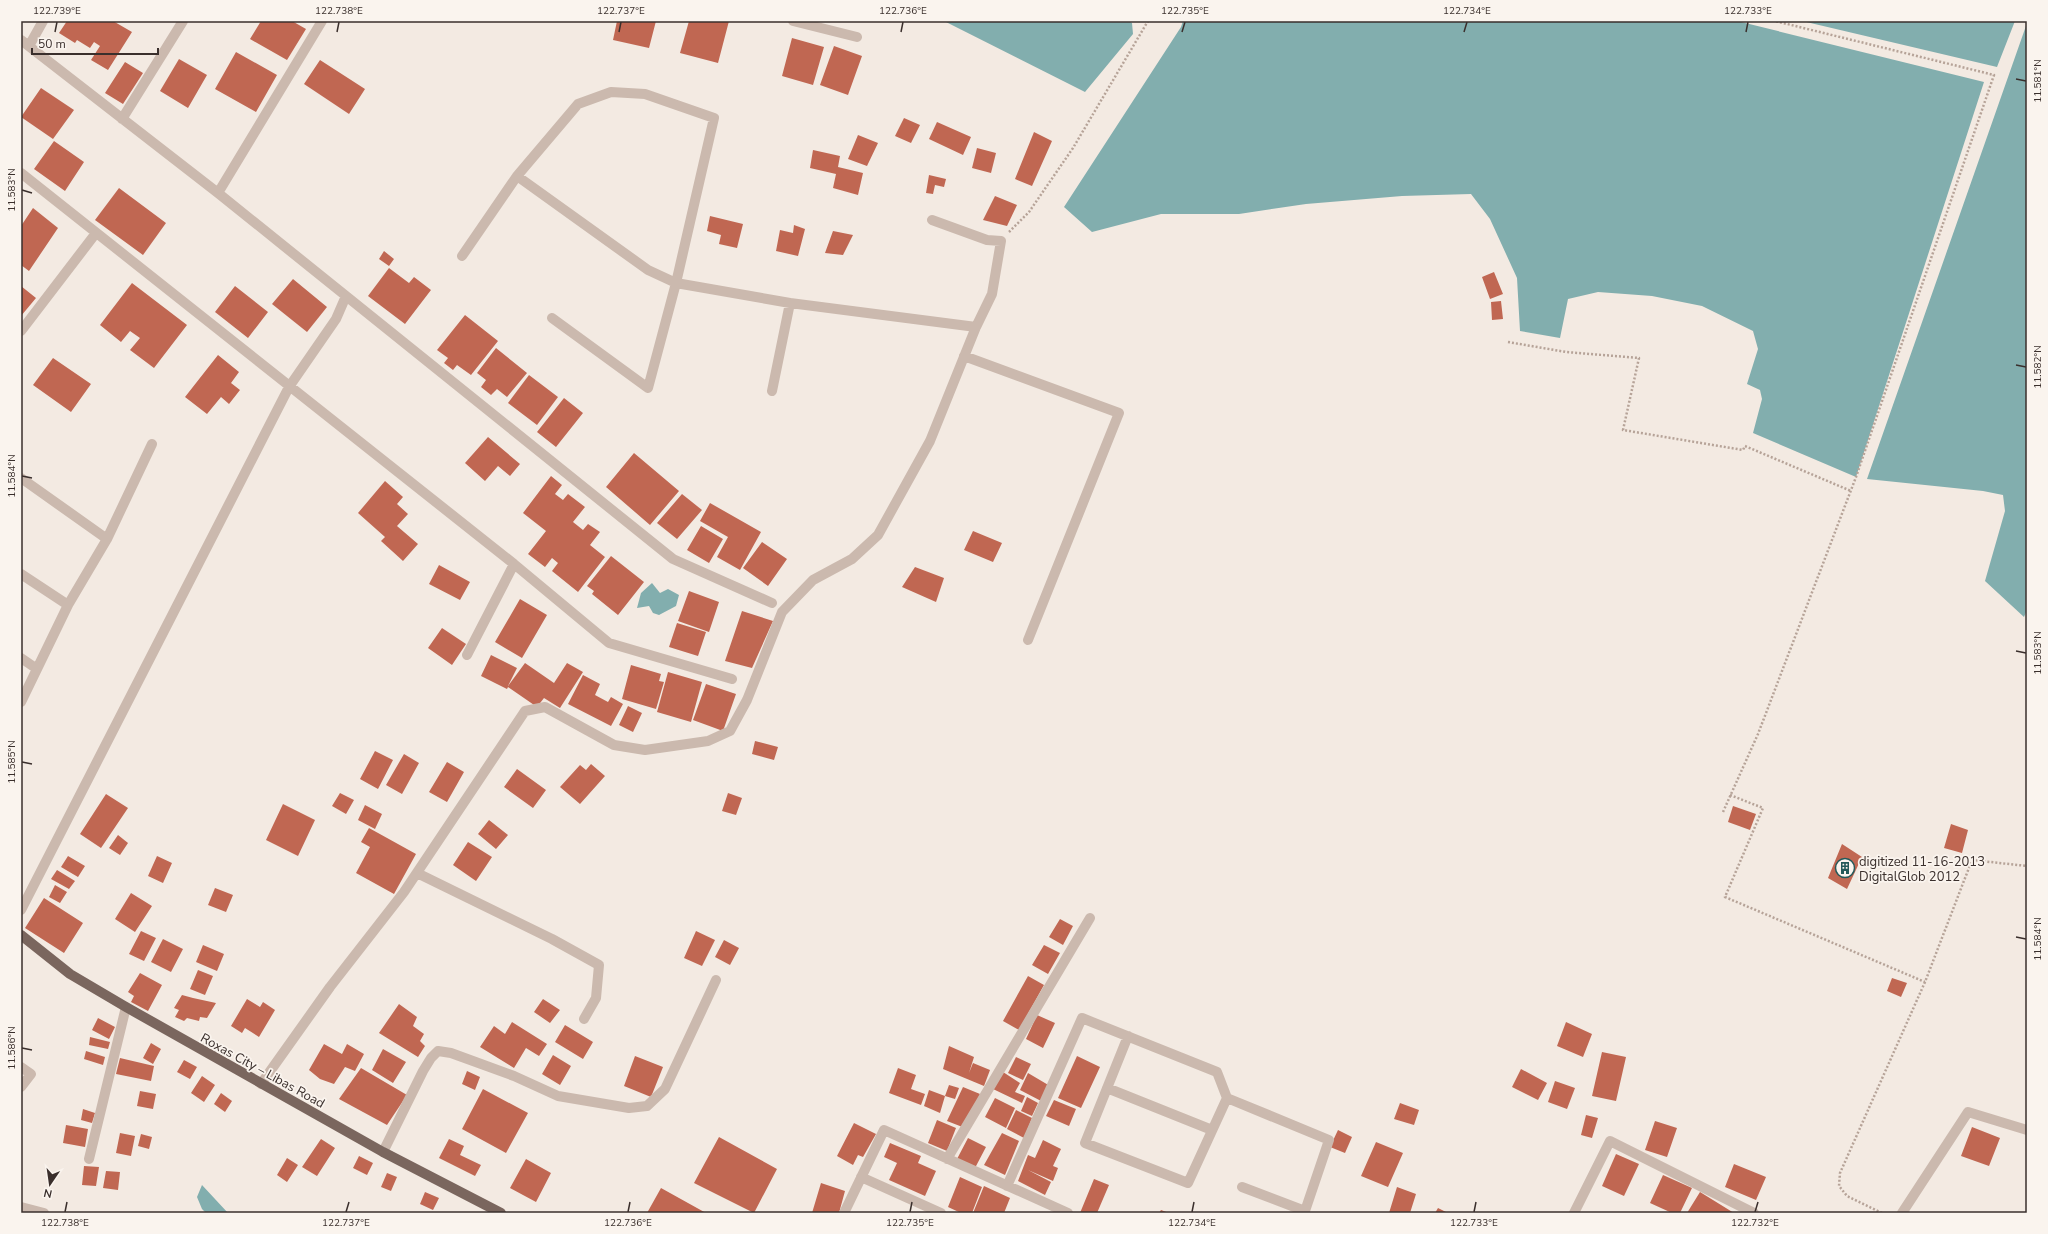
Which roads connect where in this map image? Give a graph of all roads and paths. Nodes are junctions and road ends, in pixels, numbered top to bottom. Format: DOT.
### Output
graph roads {
  1 [pos="43,21"];
  2 [pos="183,21"];
  3 [pos="322,21"];
  4 [pos="793,21"];
  5 [pos="1148,21"];
  6 [pos="1775,21"];
  7 [pos="814,24"];
  8 [pos="857,37"];
  9 [pos="25,43"];
  10 [pos="122,119"];
  11 [pos="21,173"];
  12 [pos="517,176"];
  13 [pos="218,193"];
  14 [pos="932,220"];
  15 [pos="96,233"];
  16 [pos="1001,241"];
  17 [pos="462,256"];
  18 [pos="676,283"];
  19 [pos="346,296"];
  20 [pos="790,303"];
  21 [pos="552,318"];
  22 [pos="976,326"];
  23 [pos="21,331"];
  24 [pos="1508,342"];
  25 [pos="964,356"];
  26 [pos="289,387"];
  27 [pos="772,391"];
  28 [pos="152,444"];
  29 [pos="21,478"];
  30 [pos="1851,491"];
  31 [pos="106,539"];
  32 [pos="514,564"];
  33 [pos="21,574"];
  34 [pos="772,603"];
  35 [pos="68,605"];
  36 [pos="1028,640"];
  37 [pos="466,655"];
  38 [pos="21,658"];
  39 [pos="37,669"];
  40 [pos="732,678"];
  41 [pos="21,702"];
  42 [pos="1730,795"];
  43 [pos="1723,812"];
  44 [pos="2027,866"];
  45 [pos="417,872"];
  46 [pos="21,910"];
  47 [pos="1090,918"];
  48 [pos="21,935"];
  49 [pos="716,980"];
  50 [pos="1925,982"];
  51 [pos="126,1007"];
  52 [pos="584,1019"];
  53 [pos="1128,1036"];
  54 [pos="21,1067"];
  55 [pos="261,1084"];
  56 [pos="21,1087"];
  57 [pos="1107,1088"];
  58 [pos="1227,1098"];
  59 [pos="1212,1130"];
  60 [pos="2027,1130"];
  61 [pos="382,1152"];
  62 [pos="89,1159"];
  63 [pos="947,1159"];
  64 [pos="861,1177"];
  65 [pos="1007,1186"];
  66 [pos="1242,1187"];
  67 [pos="22,1209"];
  68 [pos="1304,1212"];
  69 [pos="44,1213"];
  70 [pos="501,1213"];
  71 [pos="844,1213"];
  72 [pos="941,1213"];
  73 [pos="1068,1213"];
  74 [pos="1574,1213"];
  75 [pos="1754,1213"];
  76 [pos="1882,1213"];
  77 [pos="1902,1213"];
  1 -- 9 [label="street"];
  2 -- 10 [label="street"];
  3 -- 13 [label="street"];
  4 -- 7 [label="street"];
  5 -- 16 [label="path"];
  6 -- 30 [label="path"];
  7 -- 8 [label="street"];
  9 -- 10 [label="street"];
  10 -- 13 [label="street"];
  11 -- 15 [label="street"];
  12 -- 17 [label="street"];
  12 -- 18 [label="street"];
  12 -- 18 [label="street"];
  13 -- 19 [label="street"];
  14 -- 16 [label="street"];
  15 -- 23 [label="street"];
  15 -- 26 [label="street"];
  16 -- 22 [label="street"];
  18 -- 20 [label="street"];
  18 -- 21 [label="street"];
  19 -- 26 [label="street"];
  19 -- 34 [label="street"];
  20 -- 22 [label="street"];
  20 -- 27 [label="street"];
  22 -- 25 [label="street"];
  24 -- 30 [label="path"];
  25 -- 36 [label="street"];
  25 -- 45 [label="street"];
  26 -- 32 [label="street"];
  26 -- 46 [label="street"];
  28 -- 31 [label="street"];
  29 -- 31 [label="street"];
  30 -- 42 [label="path"];
  31 -- 35 [label="street"];
  32 -- 37 [label="street"];
  32 -- 40 [label="street"];
  33 -- 35 [label="street"];
  35 -- 39 [label="street"];
  38 -- 39 [label="street"];
  39 -- 41 [label="street"];
  42 -- 43 [label="path"];
  42 -- 50 [label="path"];
  44 -- 50 [label="path"];
  45 -- 52 [label="street"];
  45 -- 55 [label="street"];
  47 -- 63 [label="street"];
  48 -- 51 [label="main road, Roxas City – Libas Road"];
  49 -- 61 [label="street"];
  50 -- 76 [label="path"];
  51 -- 55 [label="main road, Roxas City – Libas Road"];
  51 -- 62 [label="street"];
  53 -- 57 [label="street"];
  53 -- 58 [label="street"];
  53 -- 65 [label="street"];
  54 -- 56 [label="street"];
  55 -- 61 [label="main road, Roxas City – Libas Road"];
  57 -- 59 [label="street"];
  57 -- 59 [label="street"];
  58 -- 59 [label="street"];
  58 -- 68 [label="street"];
  60 -- 77 [label="street"];
  61 -- 70 [label="main road, Roxas City – Libas Road"];
  63 -- 64 [label="street"];
  63 -- 65 [label="street"];
  64 -- 71 [label="street"];
  64 -- 72 [label="street"];
  65 -- 73 [label="street"];
  66 -- 68 [label="street"];
  67 -- 69 [label="street"];
  74 -- 75 [label="street"];
}
